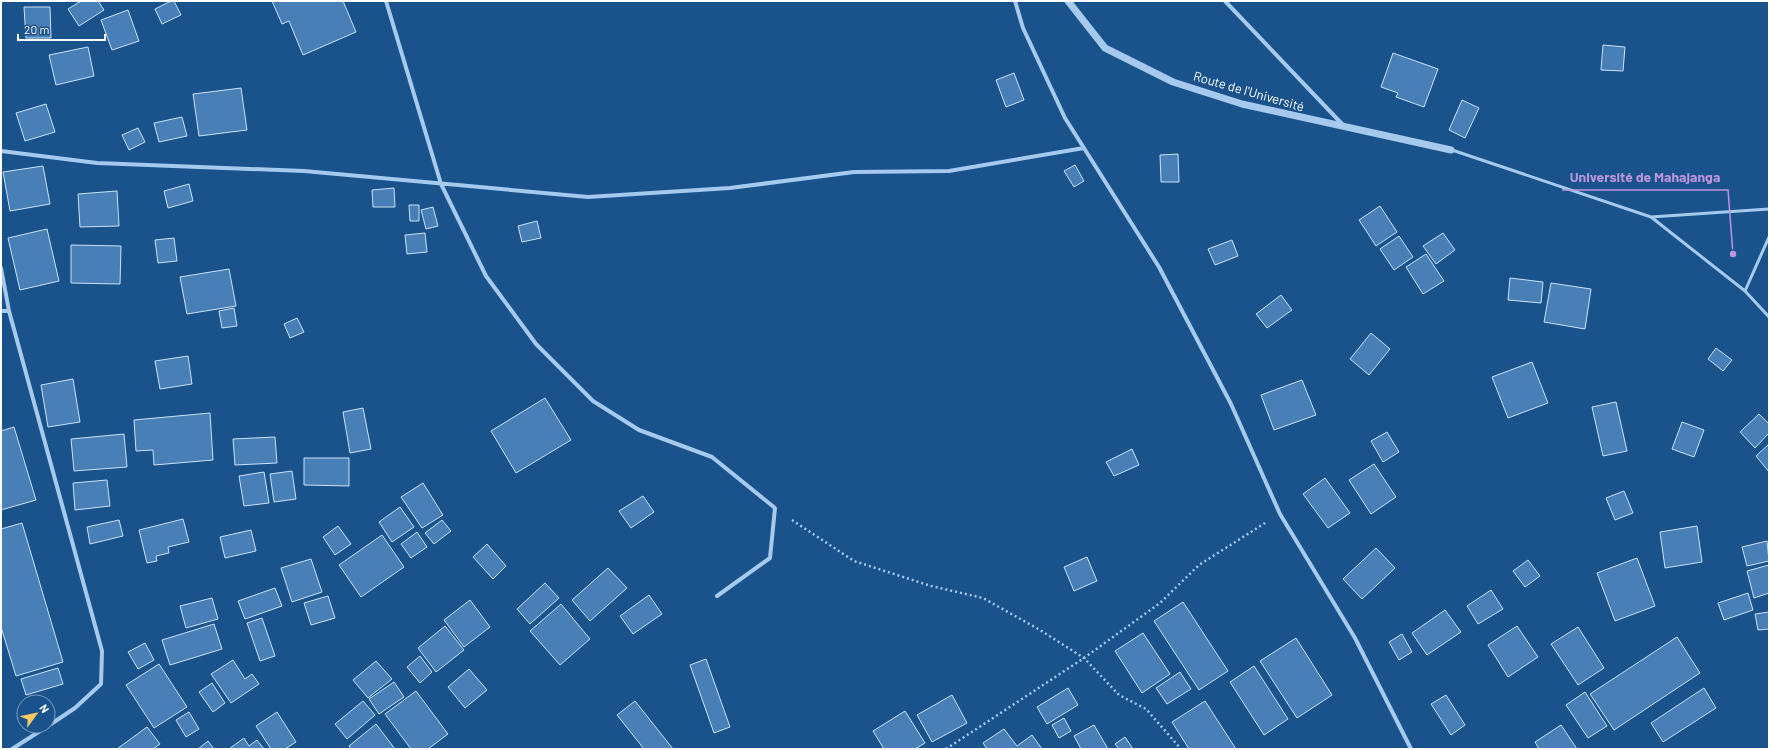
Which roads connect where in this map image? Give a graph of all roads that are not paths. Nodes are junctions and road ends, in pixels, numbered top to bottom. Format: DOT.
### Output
graph roads {
  1 [pos="386,1"];
  2 [pos="1015,1"];
  3 [pos="1068,1"];
  4 [pos="1225,1"];
  5 [pos="1345,127"];
  6 [pos="1084,148"];
  7 [pos="1451,150"];
  8 [pos="1,151"];
  9 [pos="441,184"];
  10 [pos="1769,208"];
  11 [pos="1651,217"];
  12 [pos="1769,237"];
  13 [pos="1,268"];
  14 [pos="1745,292"];
  15 [pos="1,311"];
  16 [pos="9,311"];
  17 [pos="1769,316"];
  18 [pos="717,596"];
  19 [pos="56,721"];
  20 [pos="35,734"];
  21 [pos="12,749"];
  22 [pos="1411,749"];
  1 -- 9 [label="street"];
  2 -- 6 [label="street"];
  3 -- 5 [label="street, Route de l'Université"];
  4 -- 5 [label="street"];
  5 -- 7 [label="street, Route de l'Université"];
  6 -- 9 [label="street"];
  6 -- 22 [label="street"];
  7 -- 11 [label="lane"];
  8 -- 9 [label="street"];
  9 -- 18 [label="street"];
  10 -- 11 [label="lane"];
  11 -- 14 [label="lane"];
  12 -- 14 [label="lane"];
  13 -- 16 [label="street"];
  14 -- 17 [label="lane"];
  15 -- 16 [label="street"];
  16 -- 19 [label="street"];
  20 -- 21 [label="street"];
}
